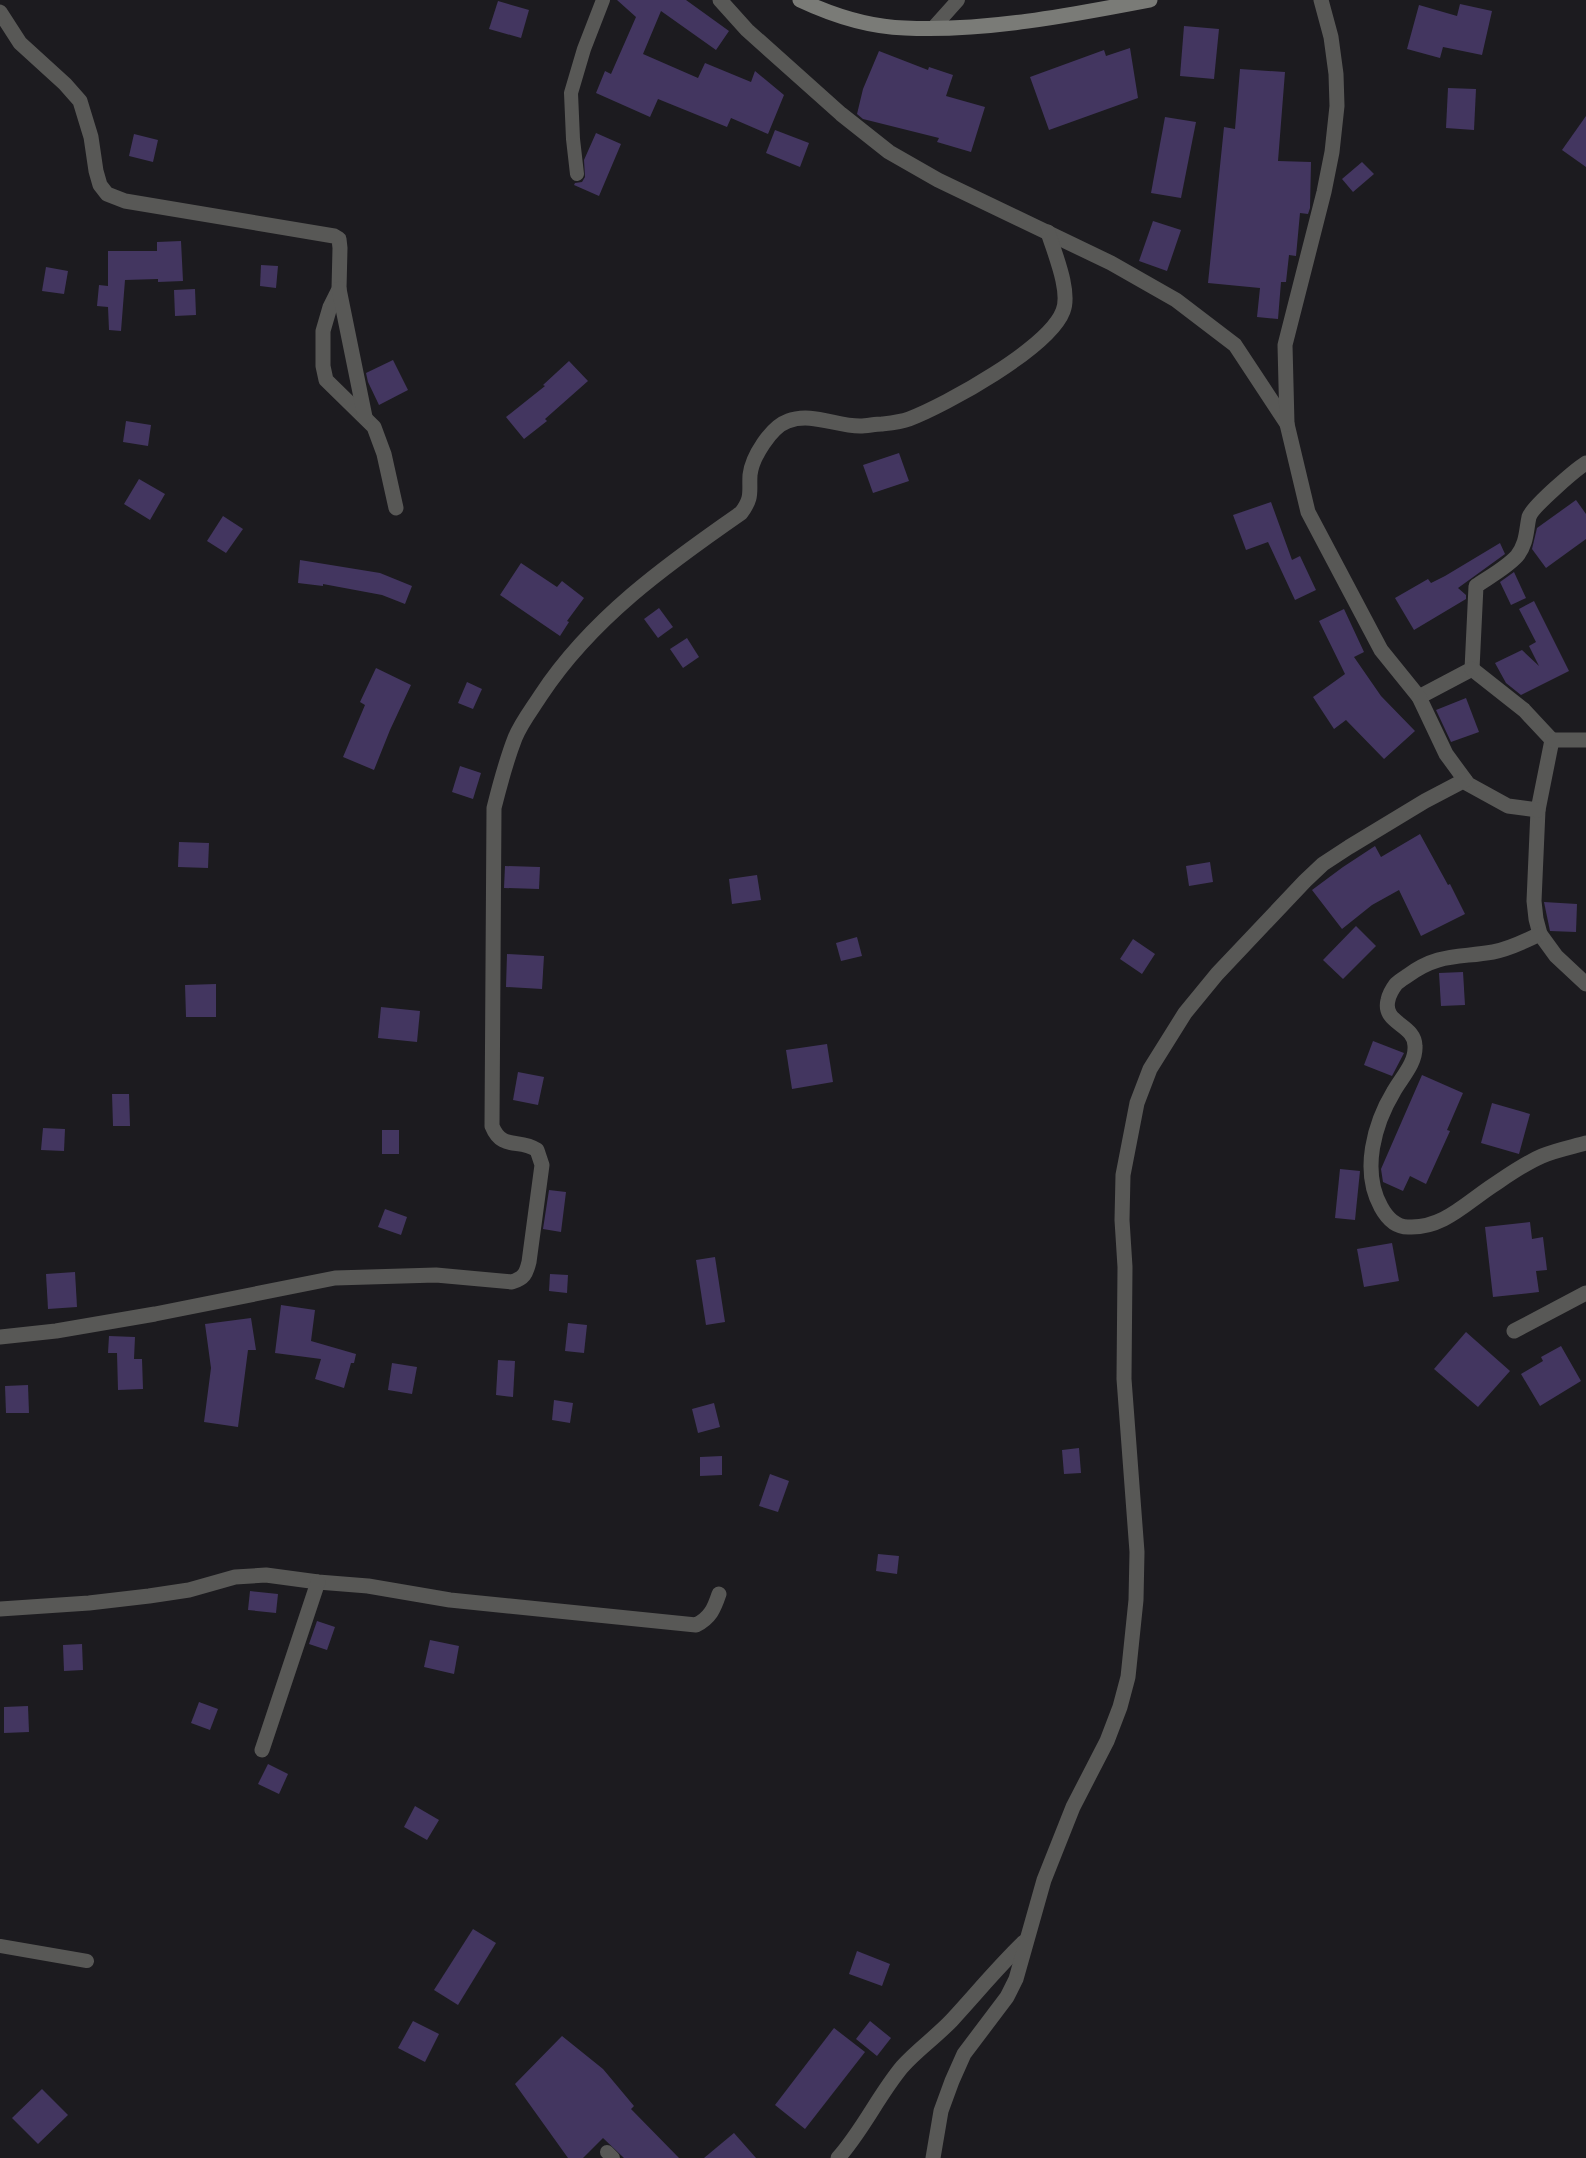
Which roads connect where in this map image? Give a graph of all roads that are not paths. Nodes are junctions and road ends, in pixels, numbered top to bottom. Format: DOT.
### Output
graph roads {
  1 [pos="603,0"];
  2 [pos="720,0"];
  3 [pos="800,0"];
  4 [pos="958,0"];
  5 [pos="1150,0"];
  6 [pos="1321,0"];
  7 [pos="831,6"];
  8 [pos="0,12"];
  9 [pos="933,28"];
  10 [pos="577,174"];
  11 [pos="1048,232"];
  12 [pos="339,289"];
  13 [pos="365,417"];
  14 [pos="1287,424"];
  15 [pos="1586,463"];
  16 [pos="396,508"];
  17 [pos="1472,669"];
  18 [pos="1419,697"];
  19 [pos="1552,740"];
  20 [pos="1586,740"];
  21 [pos="1465,780"];
  22 [pos="1538,810"];
  23 [pos="1540,934"];
  24 [pos="1586,984"];
  25 [pos="1586,1143"];
  26 [pos="1586,1293"];
  27 [pos="1514,1331"];
  28 [pos="0,1337"];
  29 [pos="318,1582"];
  30 [pos="719,1594"];
  31 [pos="0,1609"];
  32 [pos="262,1750"];
  33 [pos="1026,1940"];
  34 [pos="0,1946"];
  35 [pos="87,1961"];
  36 [pos="838,2158"];
  37 [pos="933,2158"];
  1 -- 10 [label="lane"];
  2 -- 11 [label="street"];
  3 -- 7 [label="street"];
  4 -- 9 [label="lane"];
  5 -- 9 [label="street"];
  6 -- 14 [label="street"];
  7 -- 9 [label="street"];
  8 -- 12 [label="street"];
  11 -- 14 [label="street"];
  11 -- 28 [label="street"];
  12 -- 13 [label="street"];
  12 -- 13 [label="street"];
  13 -- 16 [label="street"];
  14 -- 18 [label="street"];
  15 -- 17 [label="street"];
  17 -- 18 [label="street"];
  17 -- 19 [label="street"];
  18 -- 21 [label="street"];
  19 -- 20 [label="street"];
  19 -- 22 [label="street"];
  21 -- 22 [label="street"];
  21 -- 33 [label="street"];
  22 -- 23 [label="street"];
  23 -- 24 [label="street"];
  23 -- 25 [label="street"];
  26 -- 27 [label="street"];
  29 -- 30 [label="street"];
  29 -- 31 [label="street"];
  29 -- 32 [label="street"];
  33 -- 36 [label="street"];
  33 -- 37 [label="street"];
  34 -- 35 [label="lane"];
}
